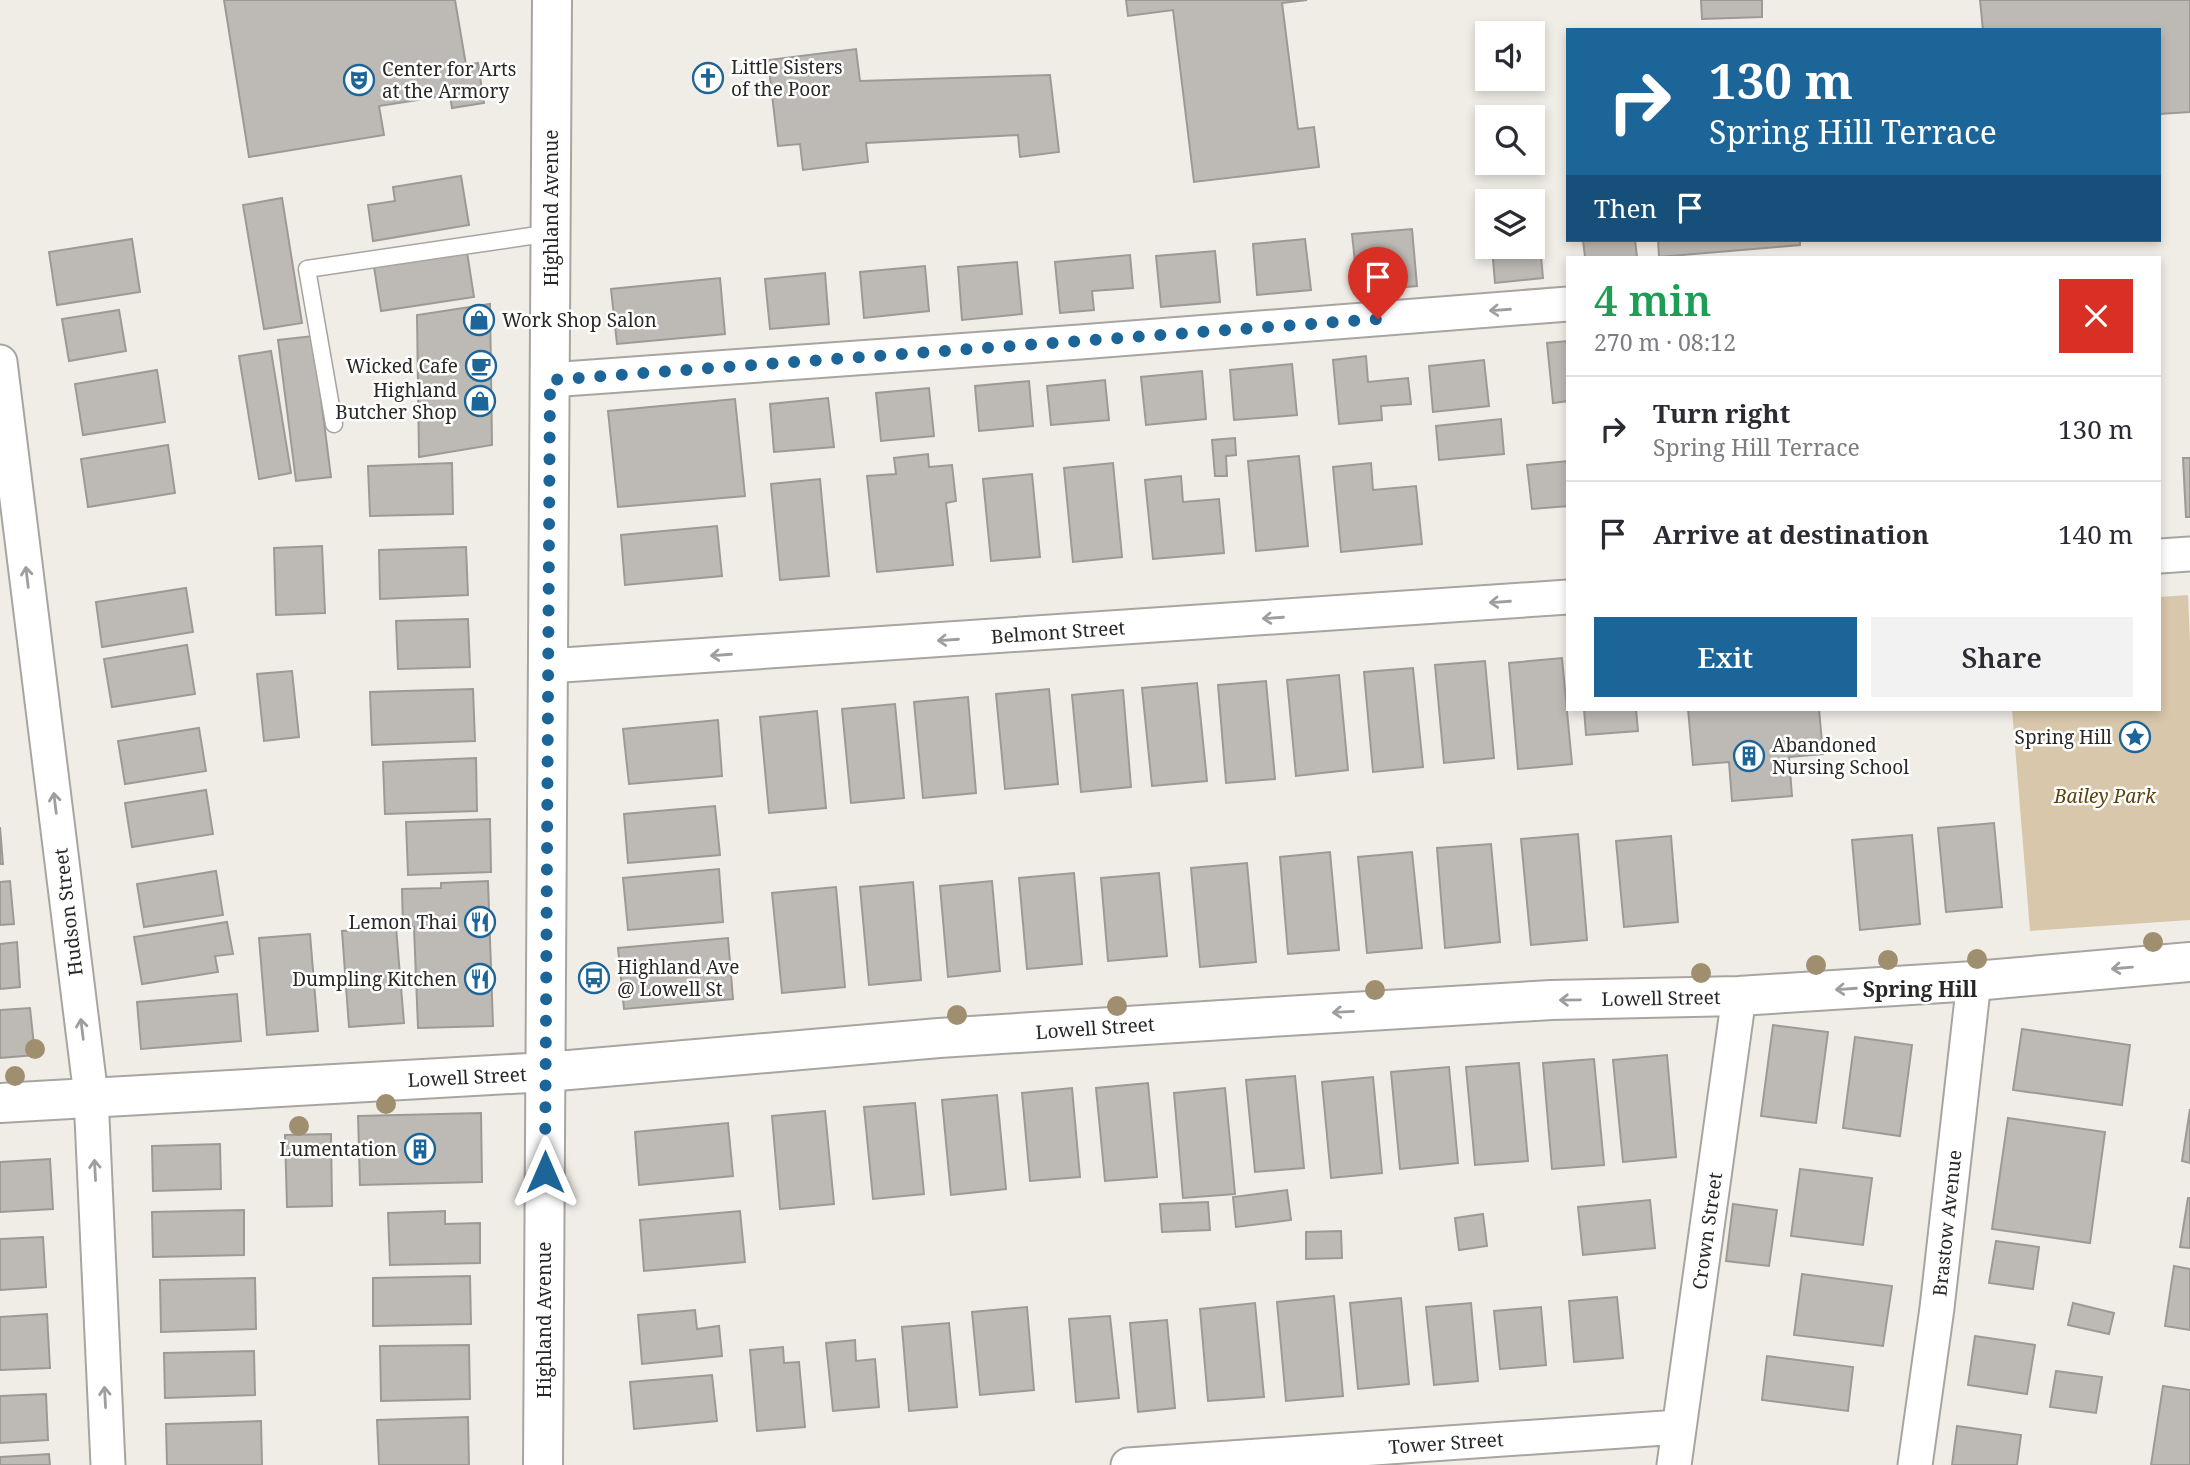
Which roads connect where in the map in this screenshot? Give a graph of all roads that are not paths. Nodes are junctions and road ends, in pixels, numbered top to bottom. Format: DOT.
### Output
graph roads {
  1 [pos="552,0"];
  2 [pos="551,233"];
  3 [pos="1566,304"];
  4 [pos="0,362"];
  5 [pos="550,380"];
  6 [pos="334,424"];
  7 [pos="2190,554"];
  8 [pos="2161,556"];
  9 [pos="1566,597"];
  10 [pos="548,666"];
  11 [pos="2190,962"];
  12 [pos="1974,981"];
  13 [pos="1739,996"];
  14 [pos="546,1072"];
  15 [pos="91,1096"];
  16 [pos="0,1103"];
  17 [pos="1679,1427"];
  18 [pos="1274,1460"];
  19 [pos="108,1465"];
  20 [pos="543,1465"];
  21 [pos="1128,1465"];
  22 [pos="1674,1465"];
  23 [pos="1915,1465"];
  1 -- 2 [label="street, Highland Avenue"];
  2 -- 5 [label="street, Highland Avenue"];
  2 -- 6 [label="lane"];
  3 -- 5 [label="street, one-way"];
  15 -- 4 [label="street, Hudson Street, one-way"];
  5 -- 10 [label="street, Highland Avenue"];
  7 -- 8 [label="street"];
  9 -- 10 [label="street, Belmont Street, one-way"];
  10 -- 14 [label="street, Highland Avenue"];
  11 -- 12 [label="street, Lowell Street, one-way"];
  12 -- 13 [label="street, Lowell Street, one-way"];
  12 -- 23 [label="street, Brastow Avenue"];
  13 -- 14 [label="street, Lowell Street, one-way"];
  13 -- 17 [label="street, Crown Street"];
  14 -- 15 [label="street, Lowell Street"];
  14 -- 20 [label="street, Highland Avenue"];
  15 -- 16 [label="street, Lowell Street"];
  19 -- 15 [label="street, Hudson Street, one-way"];
  17 -- 18 [label="street, Tower Street"];
  17 -- 22 [label="street, Crown Street"];
  18 -- 21 [label="street, Tower Street"];
}
